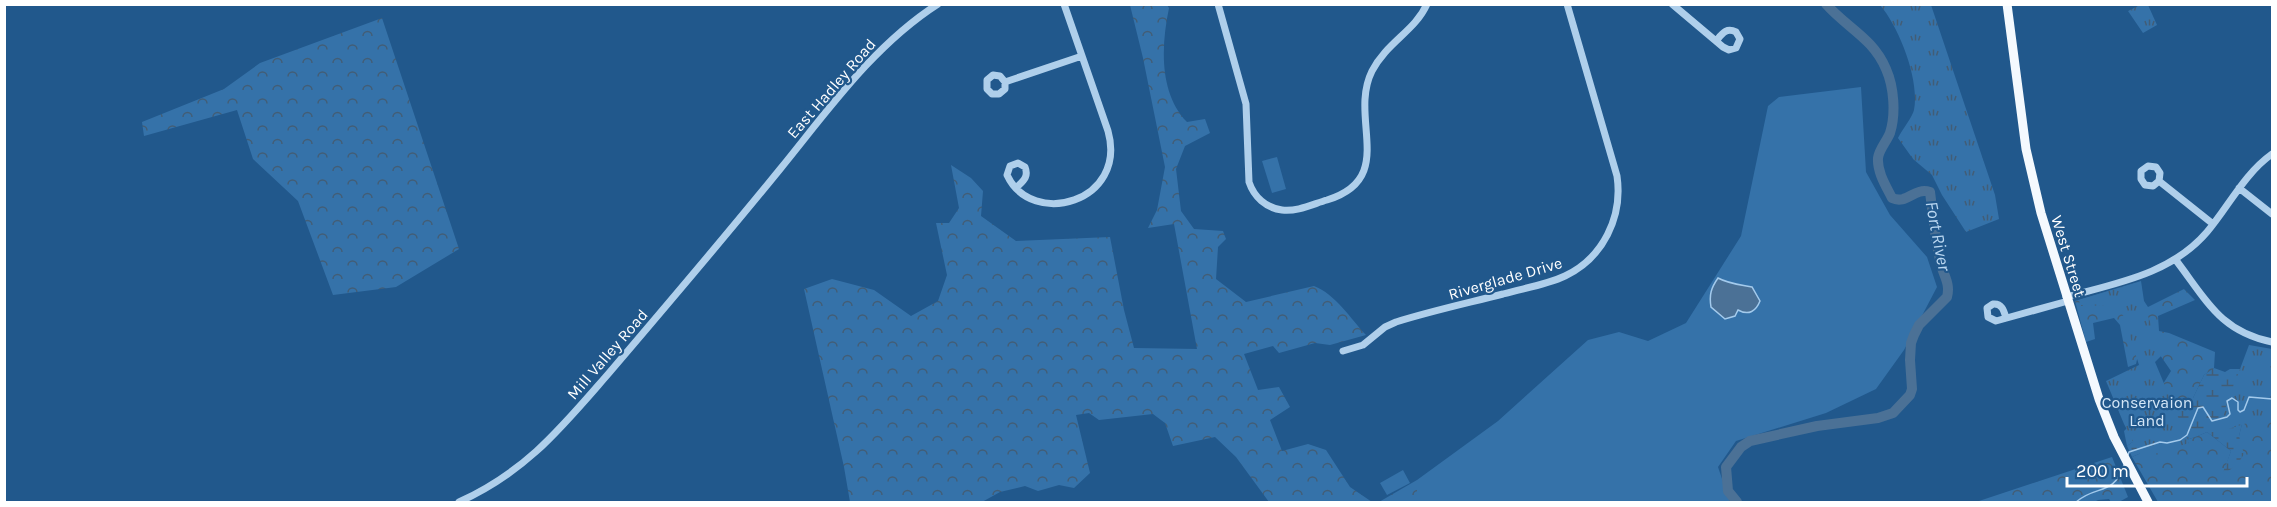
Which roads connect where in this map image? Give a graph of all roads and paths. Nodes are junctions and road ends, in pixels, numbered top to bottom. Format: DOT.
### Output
graph roads {
  1 [pos="938,4"];
  2 [pos="1064,4"];
  3 [pos="1218,4"];
  4 [pos="1427,4"];
  5 [pos="1567,4"];
  6 [pos="1672,4"];
  7 [pos="2007,4"];
  8 [pos="1716,41"];
  9 [pos="1082,56"];
  10 [pos="1005,82"];
  11 [pos="2272,154"];
  12 [pos="2159,181"];
  13 [pos="1017,188"];
  14 [pos="2239,188"];
  15 [pos="755,200"];
  16 [pos="2272,214"];
  17 [pos="2213,224"];
  18 [pos="2175,259"];
  19 [pos="2067,299"];
  20 [pos="2006,318"];
  21 [pos="2272,342"];
  22 [pos="1343,351"];
  23 [pos="459,502"];
  24 [pos="2148,502"];
  1 -- 15 [label="street, East Hadley Road"];
  2 -- 9 [label="street"];
  3 -- 4 [label="street"];
  5 -- 22 [label="street, Riverglade Drive"];
  6 -- 8 [label="street"];
  7 -- 19 [label="main road, West Street"];
  9 -- 10 [label="street"];
  9 -- 13 [label="street"];
  11 -- 14 [label="street"];
  12 -- 17 [label="street"];
  14 -- 16 [label="street"];
  14 -- 17 [label="street"];
  15 -- 23 [label="street, Mill Valley Road"];
  17 -- 18 [label="street"];
  18 -- 19 [label="street"];
  18 -- 21 [label="street"];
  19 -- 20 [label="street"];
  19 -- 24 [label="main road, West Street"];
}
